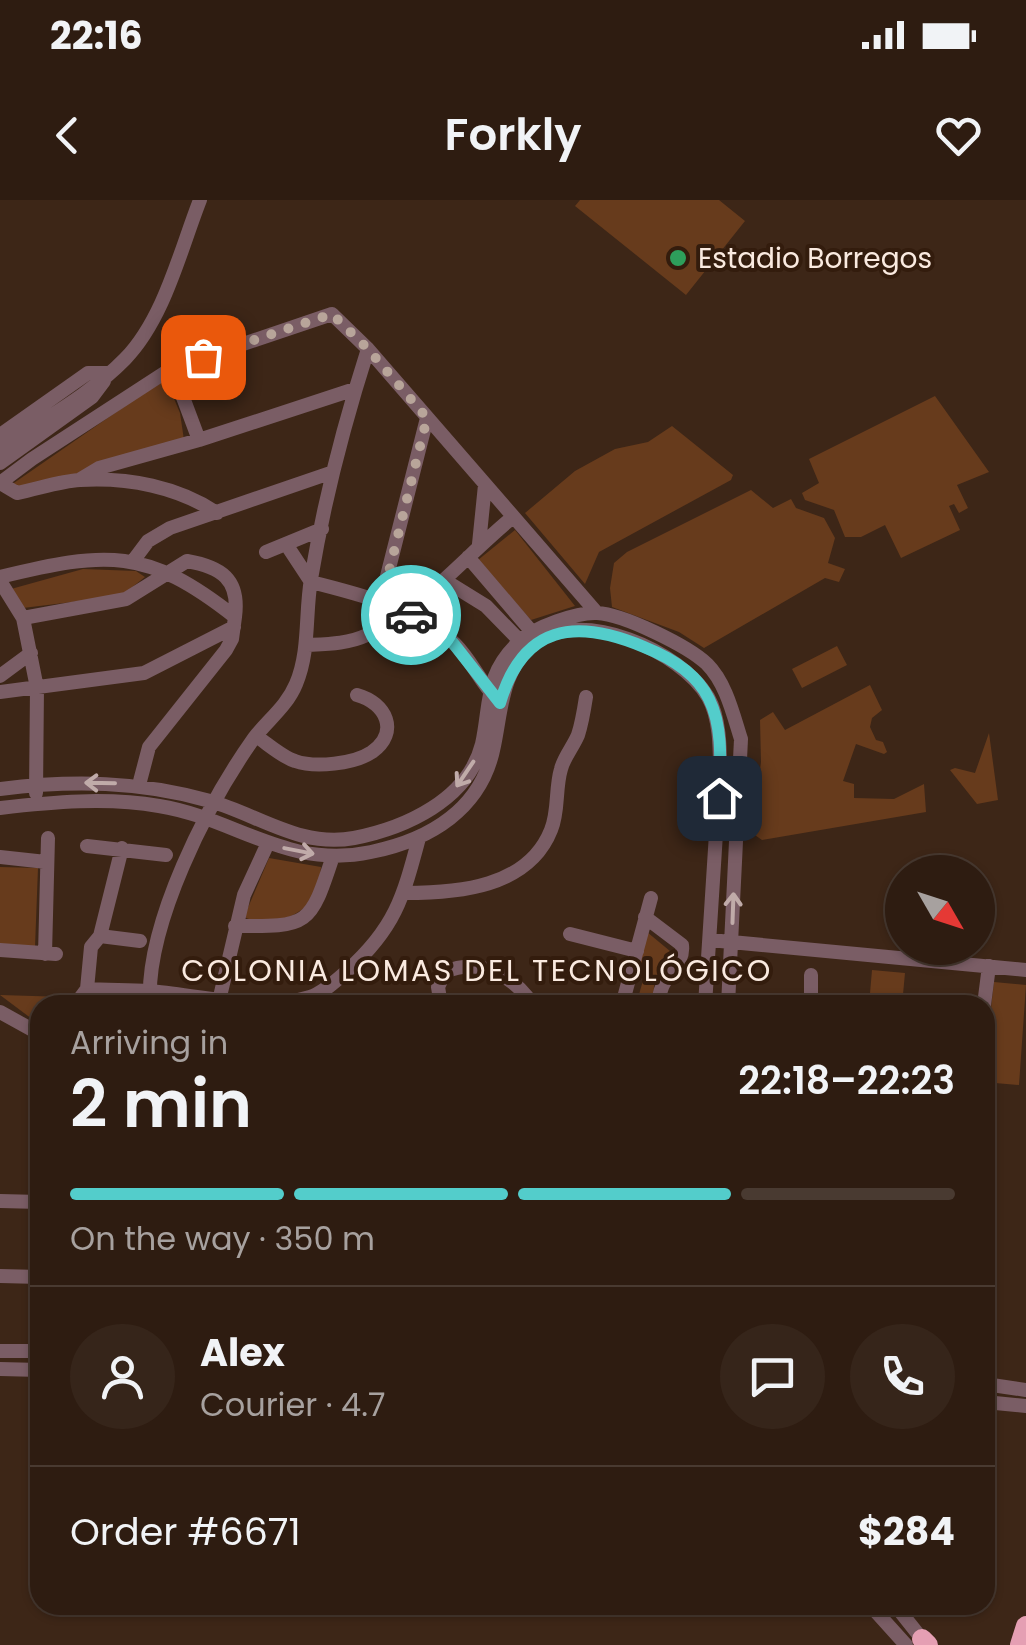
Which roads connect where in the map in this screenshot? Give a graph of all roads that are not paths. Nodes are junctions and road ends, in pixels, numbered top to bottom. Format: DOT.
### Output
graph roads {
  1 [pos="200,200"];
  2 [pos="368,349"];
  3 [pos="172,368"];
  4 [pos="110,372"];
  5 [pos="355,389"];
  6 [pos="427,418"];
  7 [pos="0,435"];
  8 [pos="200,440"];
  9 [pos="0,449"];
  10 [pos="128,461"];
  11 [pos="0,463"];
  12 [pos="332,472"];
  13 [pos="79,480"];
  14 [pos="0,483"];
  15 [pos="133,484"];
  16 [pos="485,485"];
  17 [pos="217,514"];
  18 [pos="512,517"];
  19 [pos="322,529"];
  20 [pos="286,544"];
  21 [pos="479,544"];
  22 [pos="266,552"];
  23 [pos="468,558"];
  24 [pos="133,561"];
  25 [pos="168,571"];
  26 [pos="0,579"];
  27 [pos="444,580"];
  28 [pos="311,582"];
  29 [pos="382,600"];
  30 [pos="404,610"];
  31 [pos="597,613"];
  32 [pos="24,618"];
  33 [pos="235,622"];
  34 [pos="526,636"];
  35 [pos="306,645"];
  36 [pos="31,653"];
  37 [pos="0,676"];
  38 [pos="38,688"];
  39 [pos="488,690"];
  40 [pos="0,692"];
  41 [pos="357,695"];
  42 [pos="586,697"];
  43 [pos="500,703"];
  44 [pos="256,736"];
  45 [pos="35,784"];
  46 [pos="139,785"];
  47 [pos="0,789"];
  48 [pos="719,798"];
  49 [pos="736,799"];
  50 [pos="214,802"];
  51 [pos="37,804"];
  52 [pos="0,808"];
  53 [pos="207,818"];
  54 [pos="48,838"];
  55 [pos="419,838"];
  56 [pos="266,844"];
  57 [pos="87,846"];
  58 [pos="122,848"];
  59 [pos="166,855"];
  60 [pos="332,856"];
  61 [pos="0,857"];
  62 [pos="46,862"];
  63 [pos="405,893"];
  64 [pos="651,898"];
  65 [pos="645,917"];
  66 [pos="235,926"];
  67 [pos="570,934"];
  68 [pos="100,936"];
  69 [pos="710,940"];
  70 [pos="140,941"];
  71 [pos="732,942"];
  72 [pos="0,950"];
  73 [pos="637,951"];
  74 [pos="989,966"];
  75 [pos="1026,970"];
  76 [pos="811,975"];
  77 [pos="87,989"];
  78 [pos="83,995"];
  79 [pos="129,995"];
  80 [pos="151,995"];
  81 [pos="221,995"];
  82 [pos="318,995"];
  83 [pos="439,995"];
  84 [pos="522,995"];
  85 [pos="625,995"];
  86 [pos="660,995"];
  87 [pos="706,995"];
  88 [pos="729,995"];
  89 [pos="811,995"];
  90 [pos="985,995"];
  91 [pos="0,1012"];
  92 [pos="30,1028"];
  93 [pos="0,1201"];
  94 [pos="30,1202"];
  95 [pos="0,1276"];
  96 [pos="30,1278"];
  97 [pos="0,1350"];
  98 [pos="30,1351"];
  99 [pos="0,1369"];
  100 [pos="30,1370"];
  101 [pos="995,1385"];
  102 [pos="1026,1390"];
  103 [pos="995,1403"];
  104 [pos="1026,1406"];
  105 [pos="883,1615"];
  106 [pos="902,1615"];
  107 [pos="1026,1616"];
  108 [pos="1025,1628"];
  109 [pos="921,1644"];
  110 [pos="1020,1645"];
  1 -- 4 [label="street"];
  2 -- 3 [label="street"];
  2 -- 5 [label="street"];
  2 -- 6 [label="street"];
  3 -- 8 [label="street"];
  3 -- 14 [label="street"];
  4 -- 7 [label="street"];
  4 -- 9 [label="street"];
  4 -- 11 [label="street"];
  5 -- 8 [label="street"];
  5 -- 12 [label="street"];
  6 -- 16 [label="street"];
  6 -- 29 [label="street"];
  8 -- 10 [label="street"];
  10 -- 13 [label="street"];
  10 -- 15 [label="street"];
  12 -- 17 [label="street"];
  12 -- 19 [label="street"];
  13 -- 14 [label="street"];
  13 -- 15 [label="street"];
  15 -- 17 [label="street"];
  16 -- 18 [label="street"];
  16 -- 21 [label="street"];
  17 -- 24 [label="street"];
  18 -- 21 [label="street"];
  18 -- 31 [label="street"];
  19 -- 20 [label="street"];
  19 -- 28 [label="street"];
  20 -- 22 [label="street"];
  20 -- 28 [label="street"];
  21 -- 23 [label="street"];
  23 -- 27 [label="street"];
  23 -- 34 [label="street"];
  24 -- 25 [label="street"];
  24 -- 26 [label="street"];
  25 -- 32 [label="street"];
  25 -- 33 [label="street"];
  25 -- 33 [label="street"];
  26 -- 32 [label="street"];
  27 -- 30 [label="street"];
  27 -- 34 [label="street"];
  28 -- 29 [label="street"];
  28 -- 35 [label="street"];
  29 -- 30 [label="street"];
  30 -- 35 [label="street"];
  30 -- 39 [label="street"];
  31 -- 34 [label="street"];
  31 -- 49 [label="street"];
  32 -- 36 [label="street"];
  33 -- 38 [label="street"];
  33 -- 46 [label="street"];
  34 -- 39 [label="street"];
  35 -- 44 [label="street"];
  36 -- 37 [label="street"];
  36 -- 38 [label="street"];
  38 -- 40 [label="street"];
  38 -- 45 [label="street"];
  39 -- 43 [label="street"];
  39 -- 50 [label="street, one-way"];
  41 -- 44 [label="street"];
  42 -- 63 [label="street"];
  43 -- 48 [label="street"];
  43 -- 55 [label="street"];
  44 -- 50 [label="street"];
  46 -- 45 [label="street, one-way"];
  45 -- 47 [label="street"];
  45 -- 51 [label="street"];
  46 -- 50 [label="street"];
  48 -- 49 [label="street"];
  48 -- 69 [label="street"];
  71 -- 49 [label="street, one-way"];
  50 -- 53 [label="street"];
  51 -- 52 [label="street"];
  51 -- 53 [label="street"];
  53 -- 56 [label="street"];
  53 -- 80 [label="street"];
  54 -- 62 [label="street"];
  55 -- 60 [label="street"];
  55 -- 63 [label="street"];
  56 -- 60 [label="street, one-way"];
  56 -- 66 [label="street"];
  57 -- 58 [label="street"];
  58 -- 59 [label="street"];
  58 -- 68 [label="street"];
  60 -- 66 [label="street"];
  61 -- 62 [label="street"];
  62 -- 72 [label="street"];
  63 -- 82 [label="street"];
  64 -- 65 [label="street"];
  65 -- 73 [label="street"];
  65 -- 86 [label="street"];
  66 -- 81 [label="street"];
  67 -- 73 [label="street"];
  68 -- 70 [label="street"];
  68 -- 77 [label="street"];
  69 -- 71 [label="street"];
  69 -- 87 [label="street"];
  71 -- 74 [label="street"];
  71 -- 88 [label="street"];
  73 -- 85 [label="street"];
  74 -- 75 [label="street"];
  74 -- 90 [label="street"];
  76 -- 89 [label="street"];
  77 -- 78 [label="street"];
  77 -- 79 [label="street"];
  83 -- 84 [label="street"];
  91 -- 92 [label="street"];
  93 -- 94 [label="street"];
  95 -- 96 [label="street"];
  97 -- 98 [label="street"];
  99 -- 100 [label="street"];
  101 -- 102 [label="street"];
  103 -- 104 [label="street"];
  105 -- 109 [label="street"];
  106 -- 109 [label="street"];
  107 -- 108 [label="street"];
  108 -- 110 [label="highway"];
}
